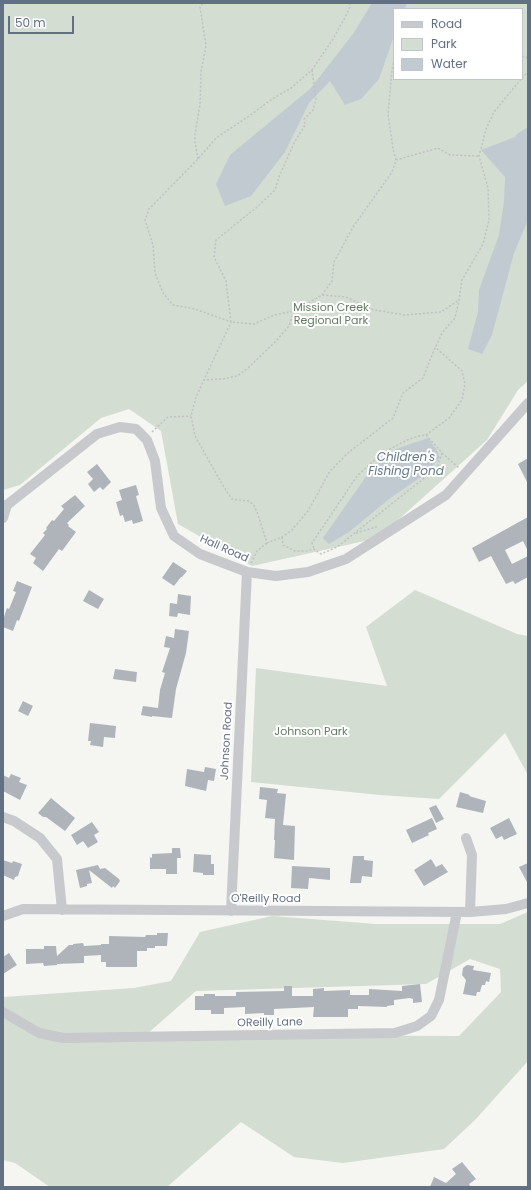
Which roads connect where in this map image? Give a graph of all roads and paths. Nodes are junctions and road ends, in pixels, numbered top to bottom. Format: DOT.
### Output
graph roads {
  1 [pos="203,3"];
  2 [pos="350,3"];
  3 [pos="393,64"];
  4 [pos="312,70"];
  5 [pos="520,80"];
  6 [pos="479,156"];
  7 [pos="198,159"];
  8 [pos="396,160"];
  9 [pos="322,295"];
  10 [pos="459,300"];
  11 [pos="294,311"];
  12 [pos="231,322"];
  13 [pos="435,347"];
  14 [pos="204,380"];
  15 [pos="528,403"];
  16 [pos="191,416"];
  17 [pos="426,435"];
  18 [pos="146,438"];
  19 [pos="442,453"];
  20 [pos="468,471"];
  21 [pos="5,505"];
  22 [pos="3,518"];
  23 [pos="381,525"];
  24 [pos="354,534"];
  25 [pos="282,537"];
  26 [pos="267,543"];
  27 [pos="314,549"];
  28 [pos="246,572"];
  29 [pos="3,817"];
  30 [pos="466,838"];
  31 [pos="528,903"];
  32 [pos="62,910"];
  33 [pos="231,911"];
  34 [pos="457,912"];
  35 [pos="470,912"];
  36 [pos="3,916"];
  37 [pos="3,1012"];
  1 -- 7 [label="path"];
  2 -- 4 [label="path"];
  3 -- 8 [label="path"];
  4 -- 7 [label="path"];
  4 -- 12 [label="path"];
  5 -- 6 [label="path"];
  6 -- 8 [label="path"];
  6 -- 10 [label="path"];
  7 -- 12 [label="path"];
  8 -- 9 [label="path"];
  9 -- 10 [label="path"];
  9 -- 11 [label="path"];
  10 -- 13 [label="path"];
  11 -- 12 [label="path"];
  11 -- 14 [label="path"];
  12 -- 14 [label="path"];
  13 -- 17 [label="path"];
  13 -- 25 [label="path"];
  14 -- 16 [label="path"];
  15 -- 20 [label="street, Hall Road"];
  16 -- 18 [label="path"];
  16 -- 26 [label="path"];
  17 -- 19 [label="path"];
  17 -- 27 [label="path"];
  18 -- 21 [label="street"];
  18 -- 28 [label="street, Hall Road"];
  19 -- 20 [label="path"];
  19 -- 24 [label="path"];
  20 -- 28 [label="street, Hall Road"];
  21 -- 22 [label="street"];
  23 -- 24 [label="path"];
  24 -- 27 [label="path"];
  25 -- 26 [label="path"];
  25 -- 27 [label="path"];
  26 -- 28 [label="path"];
  28 -- 33 [label="street, Johnson Road"];
  29 -- 32 [label="street"];
  30 -- 35 [label="street"];
  31 -- 35 [label="street, O'Reilly Road"];
  32 -- 33 [label="street, O'Reilly Road"];
  32 -- 36 [label="street, O'Reilly Road"];
  33 -- 34 [label="street, O'Reilly Road"];
  34 -- 35 [label="street, O'Reilly Road"];
  34 -- 37 [label="street, OReilly Lane"];
}
